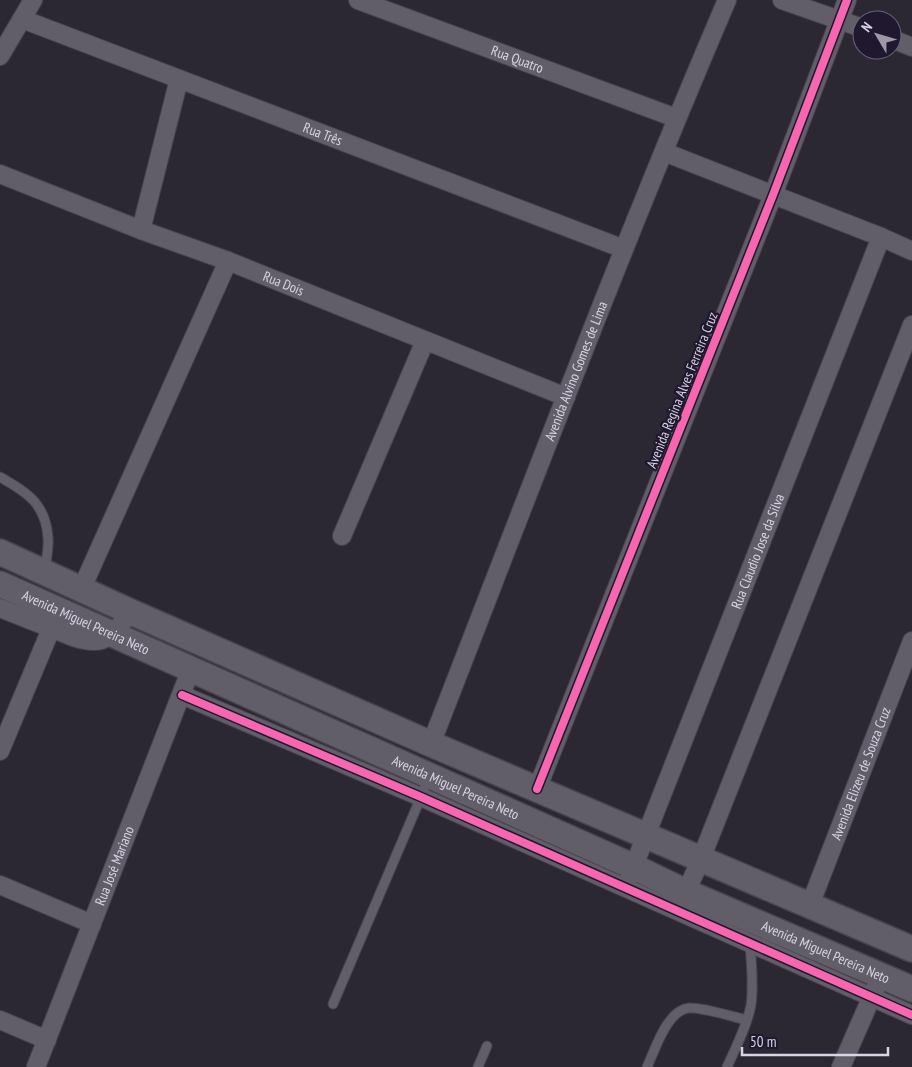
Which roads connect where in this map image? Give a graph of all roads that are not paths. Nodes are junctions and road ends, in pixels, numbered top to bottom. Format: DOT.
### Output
graph roads {
  1 [pos="33,0"];
  2 [pos="358,0"];
  3 [pos="727,0"];
  4 [pos="782,0"];
  5 [pos="847,0"];
  6 [pos="402,8"];
  7 [pos="22,19"];
  8 [pos="840,19"];
  9 [pos="852,24"];
  10 [pos="2,47"];
  11 [pos="179,79"];
  12 [pos="676,118"];
  13 [pos="664,152"];
  14 [pos="0,174"];
  15 [pos="773,195"];
  16 [pos="141,230"];
  17 [pos="882,237"];
  18 [pos="624,249"];
  19 [pos="912,251"];
  20 [pos="228,261"];
  21 [pos="912,325"];
  22 [pos="425,341"];
  23 [pos="566,398"];
  24 [pos="0,477"];
  25 [pos="342,536"];
  26 [pos="0,552"];
  27 [pos="45,572"];
  28 [pos="0,584"];
  29 [pos="82,588"];
  30 [pos="0,608"];
  31 [pos="131,612"];
  32 [pos="51,629"];
  33 [pos="113,634"];
  34 [pos="912,641"];
  35 [pos="191,669"];
  36 [pos="182,695"];
  37 [pos="431,744"];
  38 [pos="0,751"];
  39 [pos="425,786"];
  40 [pos="538,789"];
  41 [pos="646,836"];
  42 [pos="701,859"];
  43 [pos="629,878"];
  44 [pos="0,885"];
  45 [pos="682,901"];
  46 [pos="810,905"];
  47 [pos="92,924"];
  48 [pos="750,942"];
  49 [pos="912,949"];
  50 [pos="876,986"];
  51 [pos="912,989"];
  52 [pos="333,1004"];
  53 [pos="912,1015"];
  54 [pos="0,1020"];
  55 [pos="747,1020"];
  56 [pos="47,1040"];
  57 [pos="487,1046"];
  58 [pos="41,1065"];
  59 [pos="478,1067"];
  60 [pos="647,1067"];
  61 [pos="727,1067"];
  62 [pos="841,1067"];
  1 -- 7 [label="street"];
  2 -- 6 [label="street, Rua Quatro"];
  3 -- 12 [label="street, Avenida Alvino Gomes de Lima"];
  4 -- 8 [label="street"];
  5 -- 8 [label="street, Avenida Regina Alves Ferreira Cruz"];
  6 -- 12 [label="street, Rua Quatro"];
  7 -- 10 [label="street"];
  7 -- 11 [label="street, Rua Três"];
  8 -- 9 [label="street"];
  8 -- 15 [label="street, Avenida Regina Alves Ferreira Cruz"];
  11 -- 16 [label="street"];
  11 -- 18 [label="street, Rua Três"];
  12 -- 13 [label="street, Avenida Alvino Gomes de Lima"];
  13 -- 15 [label="street"];
  13 -- 18 [label="street, Avenida Alvino Gomes de Lima"];
  14 -- 16 [label="street, Rua Dois"];
  15 -- 17 [label="street"];
  15 -- 40 [label="street, Avenida Regina Alves Ferreira Cruz"];
  16 -- 20 [label="street, Rua Dois"];
  17 -- 19 [label="street"];
  17 -- 41 [label="street, Rua Claudio Jose da Silva"];
  18 -- 23 [label="street, Avenida Alvino Gomes de Lima"];
  20 -- 22 [label="street, Rua Dois"];
  20 -- 29 [label="street"];
  21 -- 42 [label="street"];
  22 -- 23 [label="street, Rua Dois"];
  22 -- 25 [label="street"];
  23 -- 37 [label="street, Avenida Alvino Gomes de Lima"];
  24 -- 27 [label="lane"];
  26 -- 27 [label="main road, Avenida Miguel Pereira Neto"];
  27 -- 29 [label="main road, Avenida Miguel Pereira Neto"];
  28 -- 33 [label="main road, Avenida Miguel Pereira Neto"];
  29 -- 31 [label="main road, Avenida Miguel Pereira Neto"];
  30 -- 32 [label="street"];
  31 -- 33 [label="street"];
  31 -- 37 [label="main road, Avenida Miguel Pereira Neto"];
  32 -- 33 [label="street"];
  32 -- 38 [label="street"];
  33 -- 35 [label="main road, Avenida Miguel Pereira Neto"];
  34 -- 46 [label="street, Avenida Elizeu de Souza Cruz"];
  35 -- 36 [label="street, Rua José Mariano"];
  35 -- 39 [label="main road, Avenida Miguel Pereira Neto"];
  36 -- 39 [label="street"];
  36 -- 47 [label="street, Rua José Mariano"];
  37 -- 40 [label="main road, Avenida Miguel Pereira Neto"];
  39 -- 43 [label="main road, Avenida Miguel Pereira Neto"];
  39 -- 52 [label="lane"];
  40 -- 41 [label="main road, Avenida Miguel Pereira Neto"];
  41 -- 42 [label="main road, Avenida Miguel Pereira Neto"];
  41 -- 43 [label="street, Rua Claudio Jose da Silva"];
  42 -- 45 [label="street"];
  42 -- 46 [label="main road, Avenida Miguel Pereira Neto"];
  43 -- 45 [label="main road, Avenida Miguel Pereira Neto"];
  44 -- 47 [label="street"];
  45 -- 48 [label="street"];
  45 -- 50 [label="main road, Avenida Miguel Pereira Neto"];
  46 -- 49 [label="main road, Avenida Miguel Pereira Neto"];
  47 -- 56 [label="street, Rua José Mariano"];
  48 -- 50 [label="street"];
  48 -- 55 [label="lane"];
  50 -- 51 [label="main road, Avenida Miguel Pereira Neto"];
  50 -- 53 [label="street"];
  50 -- 62 [label="street"];
  54 -- 56 [label="street"];
  55 -- 60 [label="lane"];
  55 -- 61 [label="lane"];
  56 -- 58 [label="street, Rua José Mariano"];
  57 -- 59 [label="lane"];
}
